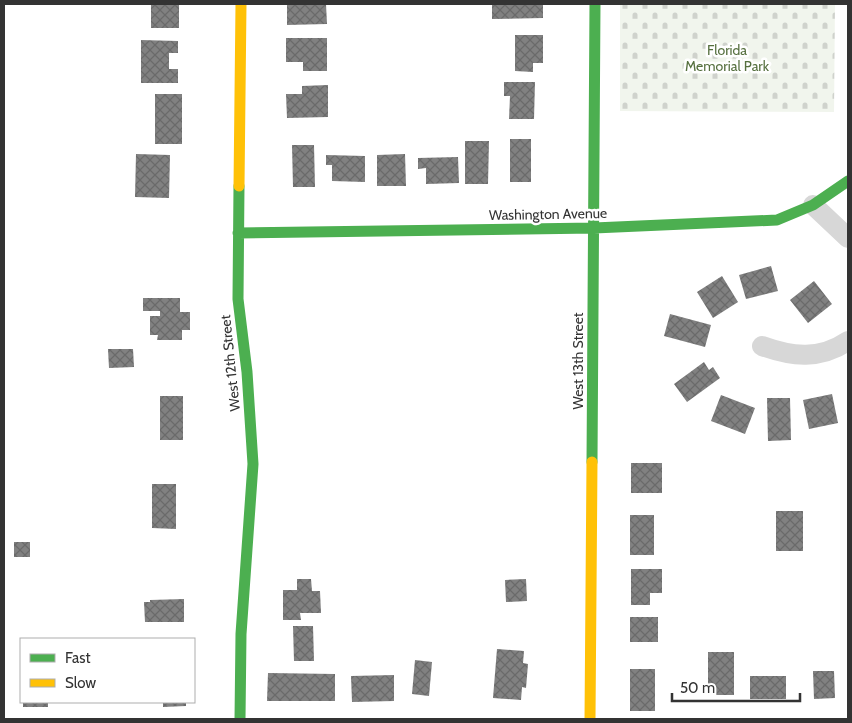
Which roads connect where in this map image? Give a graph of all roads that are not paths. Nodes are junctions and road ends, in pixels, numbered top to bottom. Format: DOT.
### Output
graph roads {
  1 [pos="241,4"];
  2 [pos="595,4"];
  3 [pos="848,181"];
  4 [pos="813,205"];
  5 [pos="594,228"];
  6 [pos="238,233"];
  7 [pos="848,238"];
  8 [pos="848,341"];
  9 [pos="762,346"];
  10 [pos="240,719"];
  11 [pos="590,719"];
  1 -- 6 [label="street, West 12th Street"];
  2 -- 5 [label="street, West 13th Street"];
  3 -- 4 [label="street, Washington Avenue"];
  4 -- 5 [label="street, Washington Avenue"];
  4 -- 7 [label="street"];
  5 -- 6 [label="street, Washington Avenue"];
  5 -- 11 [label="street, West 13th Street"];
  6 -- 10 [label="street, West 12th Street"];
  8 -- 9 [label="street"];
}
